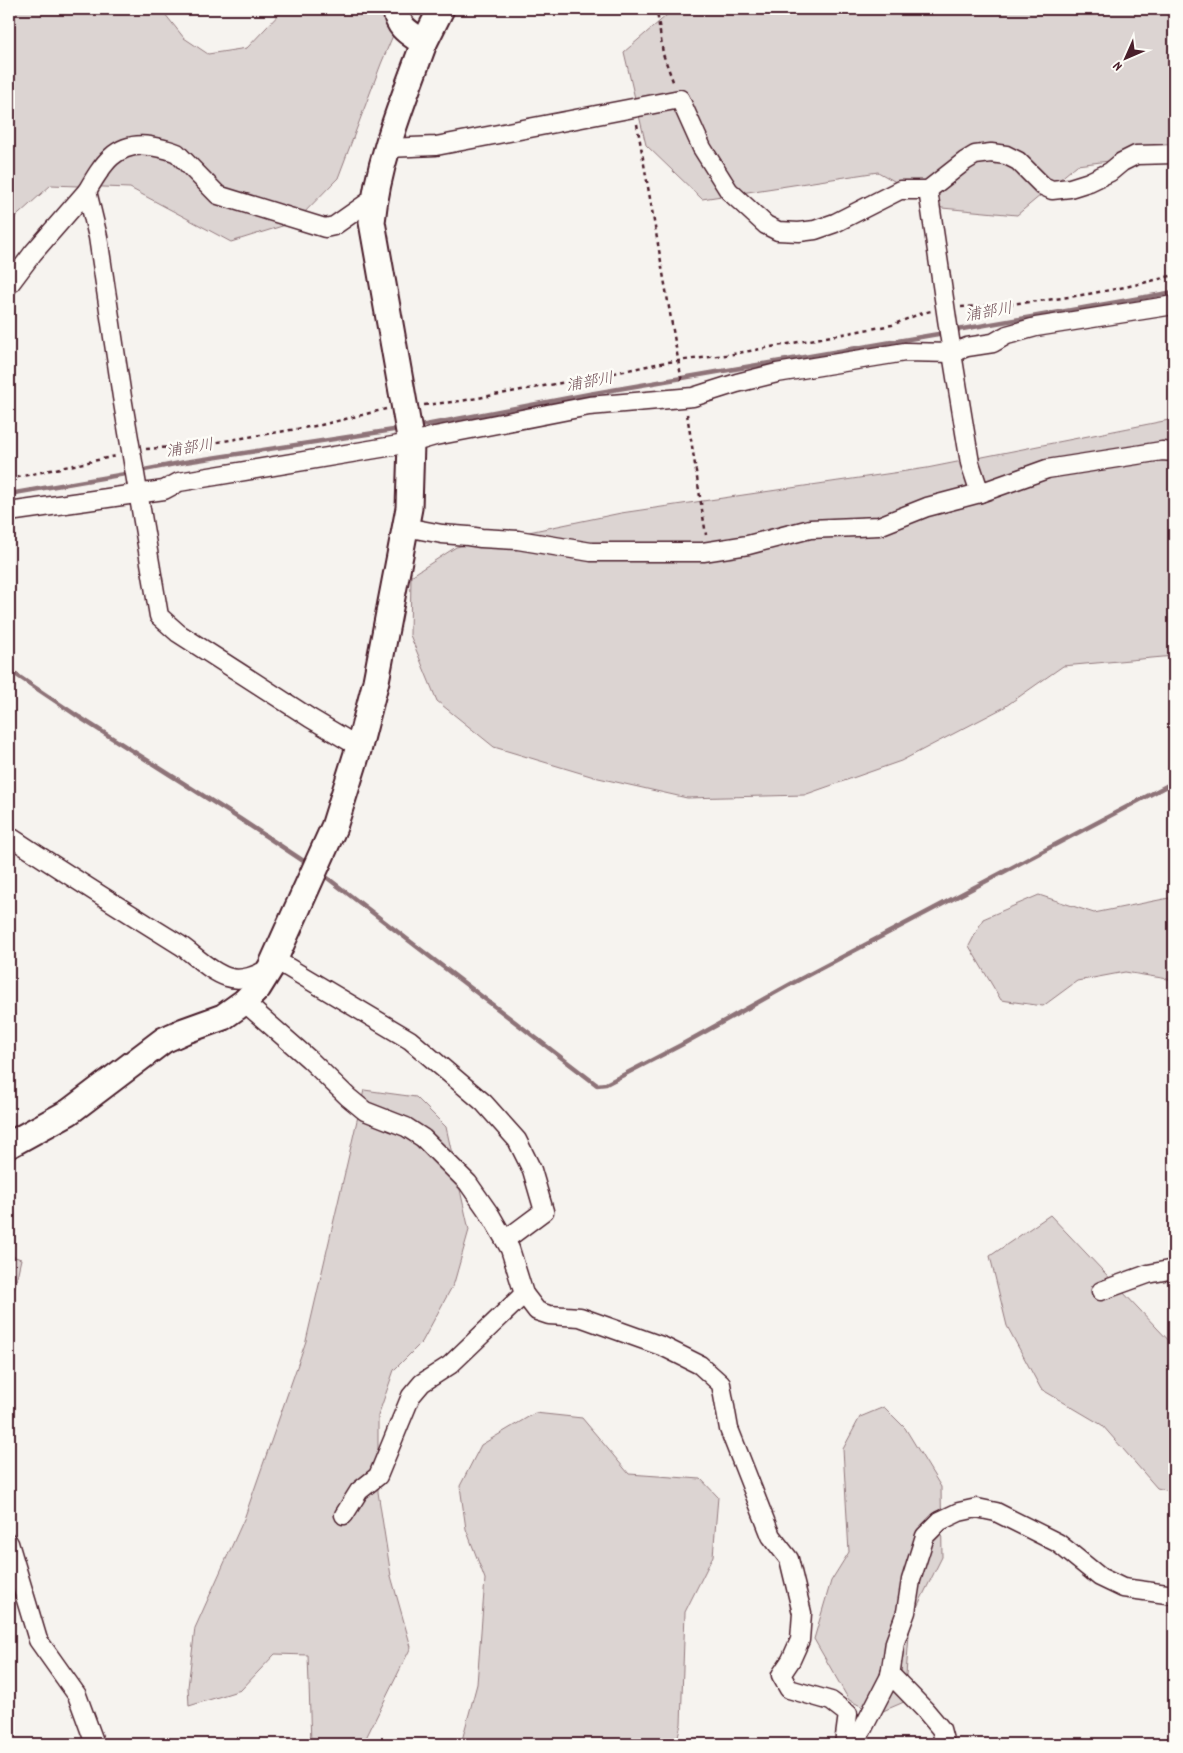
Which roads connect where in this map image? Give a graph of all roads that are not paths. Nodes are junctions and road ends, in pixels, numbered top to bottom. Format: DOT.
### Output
graph roads {
  1 [pos="394,9"];
  2 [pos="441,9"];
  3 [pos="424,43"];
  4 [pos="387,148"];
  5 [pos="1174,154"];
  6 [pos="928,190"];
  7 [pos="87,191"];
  8 [pos="374,198"];
  9 [pos="9,285"];
  10 [pos="1174,306"];
  11 [pos="952,353"];
  12 [pos="411,442"];
  13 [pos="1174,452"];
  14 [pos="138,493"];
  15 [pos="980,493"];
  16 [pos="9,512"];
  17 [pos="405,527"];
  18 [pos="359,747"];
  19 [pos="9,836"];
  20 [pos="272,963"];
  21 [pos="244,1002"];
  22 [pos="9,1145"];
  23 [pos="505,1240"];
  24 [pos="1174,1269"];
  25 [pos="1102,1291"];
  26 [pos="524,1294"];
  27 [pos="344,1515"];
  28 [pos="9,1543"];
  29 [pos="1174,1595"];
  30 [pos="890,1674"];
  31 [pos="95,1744"];
  32 [pos="844,1744"];
  33 [pos="851,1744"];
  34 [pos="945,1744"];
  1 -- 3 [label="street"];
  2 -- 3 [label="street"];
  3 -- 4 [label="street"];
  4 -- 6 [label="street"];
  4 -- 8 [label="street"];
  5 -- 6 [label="street"];
  6 -- 11 [label="street"];
  7 -- 8 [label="street"];
  7 -- 9 [label="street"];
  7 -- 14 [label="street"];
  8 -- 12 [label="street"];
  10 -- 11 [label="street"];
  11 -- 12 [label="street"];
  11 -- 15 [label="street"];
  12 -- 14 [label="street"];
  12 -- 17 [label="street"];
  13 -- 15 [label="street"];
  14 -- 16 [label="street"];
  14 -- 18 [label="street"];
  15 -- 17 [label="street"];
  17 -- 18 [label="street"];
  18 -- 20 [label="street"];
  19 -- 20 [label="street"];
  20 -- 21 [label="street"];
  20 -- 23 [label="street"];
  21 -- 22 [label="street"];
  21 -- 23 [label="street"];
  23 -- 26 [label="street"];
  24 -- 25 [label="street"];
  26 -- 27 [label="street"];
  26 -- 32 [label="street"];
  28 -- 31 [label="street"];
  29 -- 30 [label="street"];
  30 -- 33 [label="street"];
  30 -- 34 [label="street"];
}
